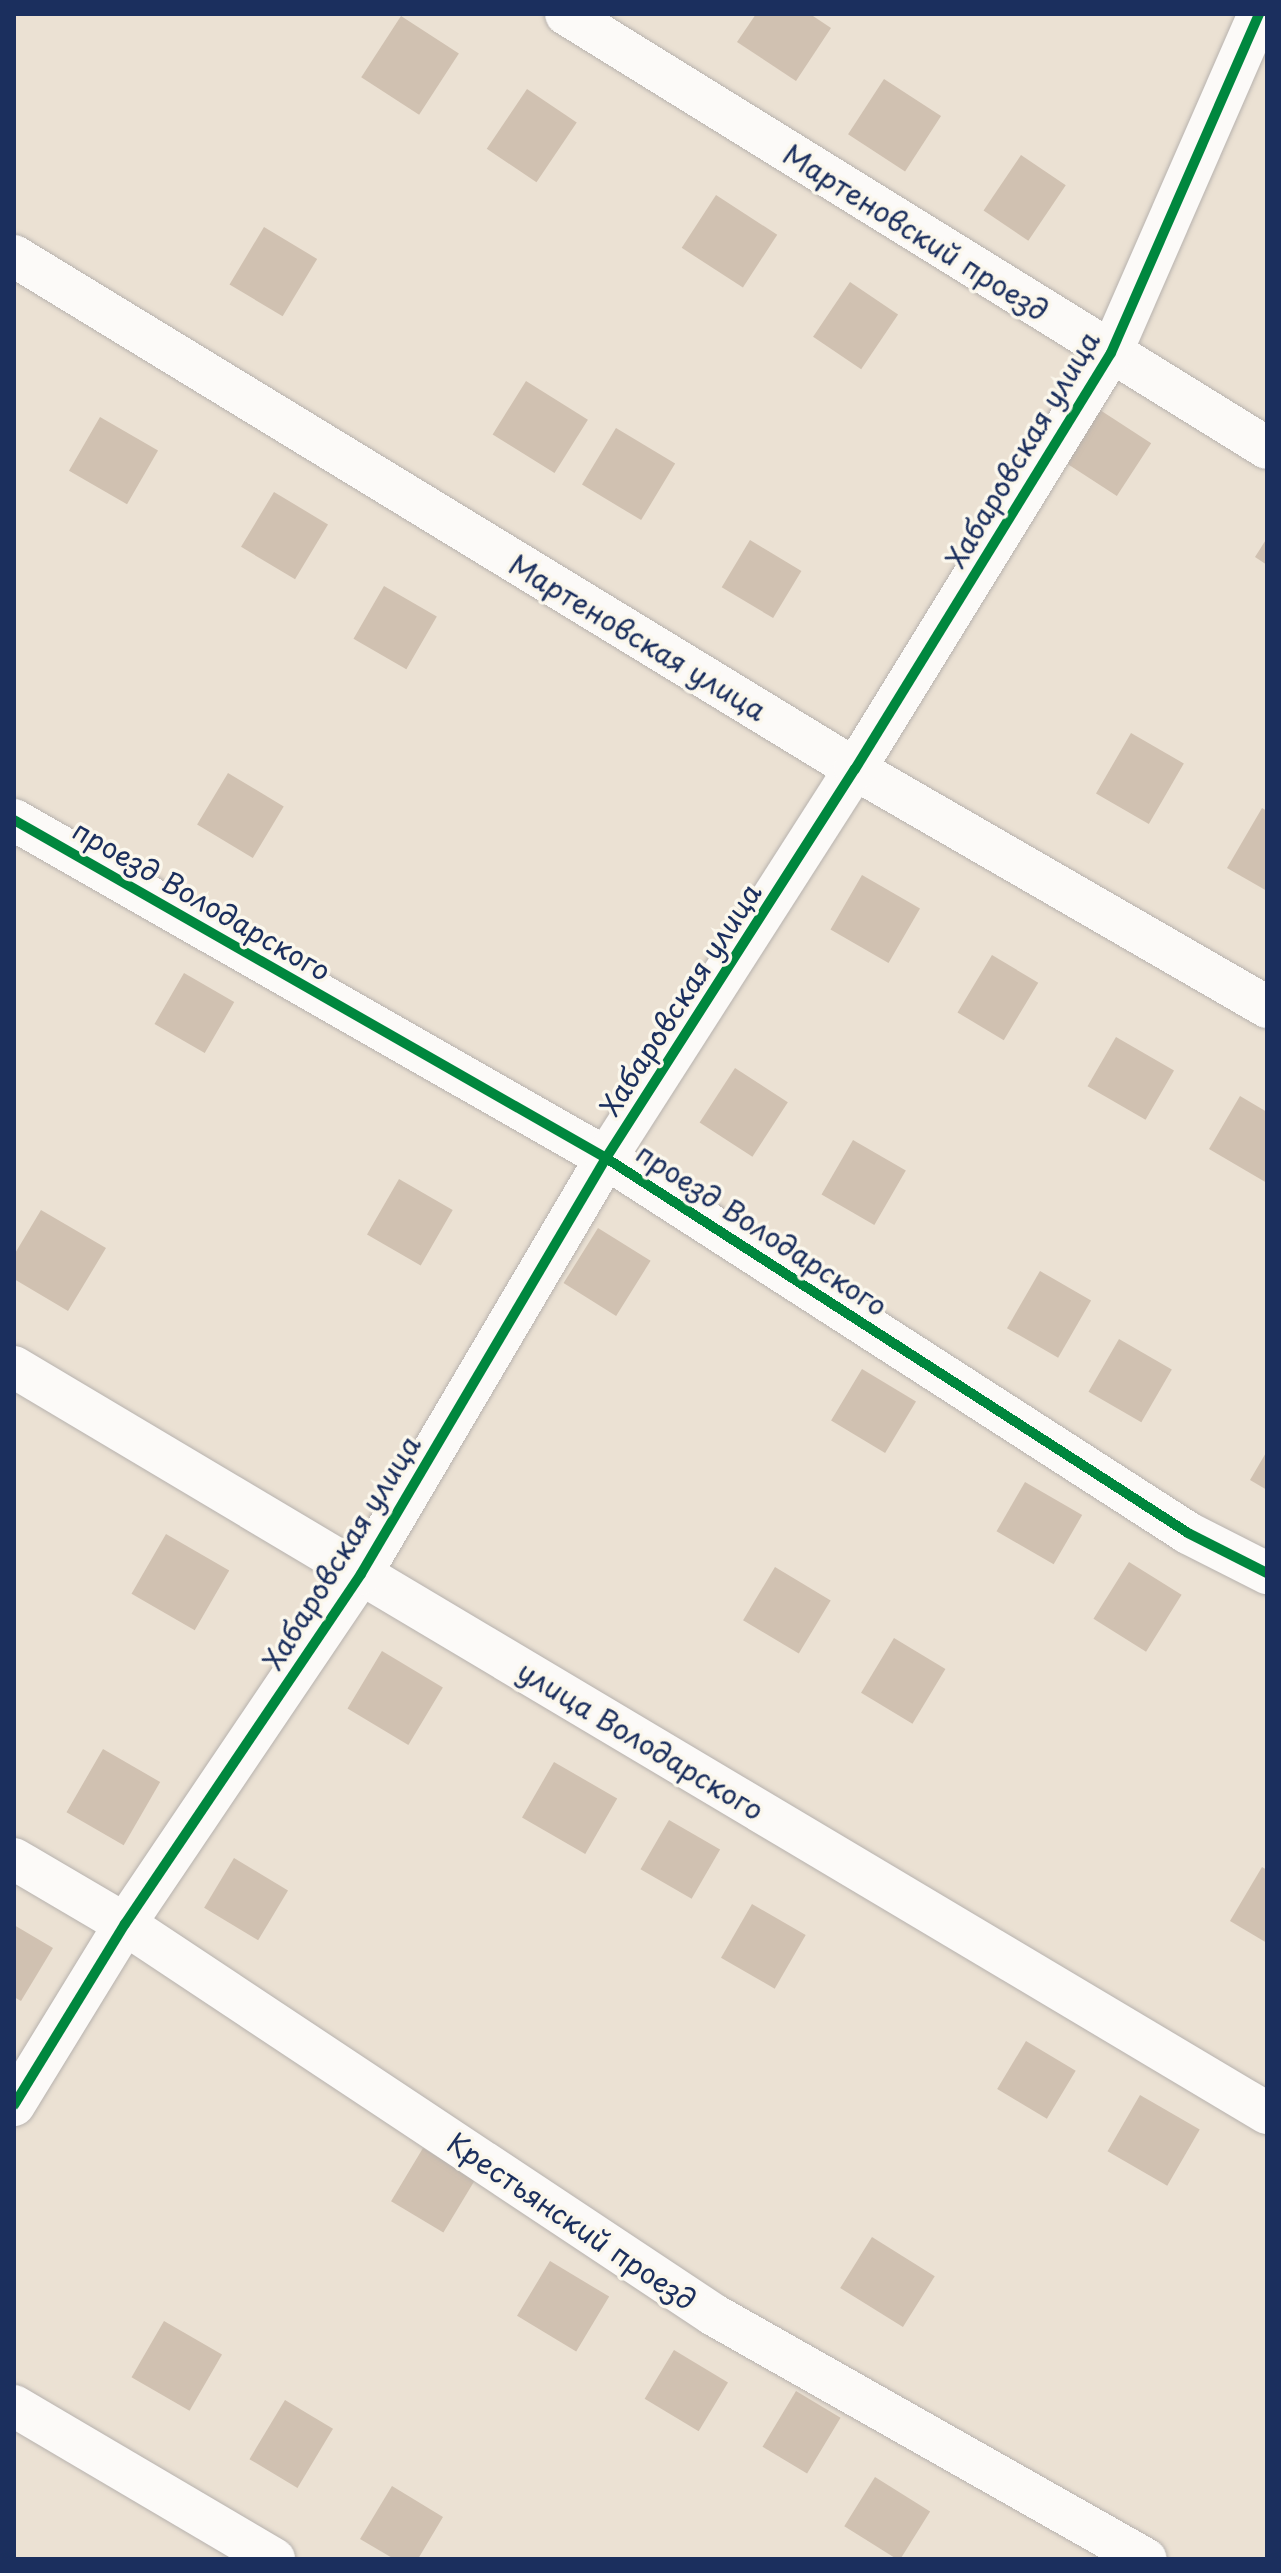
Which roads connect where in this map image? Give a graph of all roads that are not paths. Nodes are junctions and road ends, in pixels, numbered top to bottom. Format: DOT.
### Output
graph roads {
  1 [pos="566,14"];
  2 [pos="1259,14"];
  3 [pos="14,256"];
  4 [pos="1111,353"];
  5 [pos="1267,448"];
  6 [pos="855,769"];
  7 [pos="14,820"];
  8 [pos="1267,1007"];
  9 [pos="606,1158"];
  10 [pos="14,1367"];
  11 [pos="1267,1573"];
  12 [pos="361,1574"];
  13 [pos="14,1859"];
  14 [pos="125,1924"];
  15 [pos="14,2105"];
  16 [pos="1267,2113"];
  17 [pos="14,2406"];
  18 [pos="274,2559"];
  19 [pos="1146,2559"];
  1 -- 4 [label="street, Мартеновский проезд"];
  2 -- 4 [label="street, Хабаровская улица"];
  3 -- 6 [label="street, Мартеновская улица"];
  4 -- 5 [label="street, Мартеновский проезд"];
  4 -- 6 [label="street, Хабаровская улица"];
  6 -- 8 [label="street, Мартеновская улица"];
  6 -- 9 [label="street, Хабаровская улица"];
  7 -- 9 [label="street, проезд Володарского"];
  9 -- 11 [label="street, проезд Володарского"];
  9 -- 12 [label="street, Хабаровская улица"];
  10 -- 12 [label="street, улица Володарского"];
  12 -- 14 [label="street, Хабаровская улица"];
  12 -- 16 [label="street, улица Володарского"];
  13 -- 14 [label="street, Крестьянский проезд"];
  14 -- 15 [label="street, Хабаровская улица"];
  14 -- 19 [label="street, Крестьянский проезд"];
  17 -- 18 [label="street"];
}
